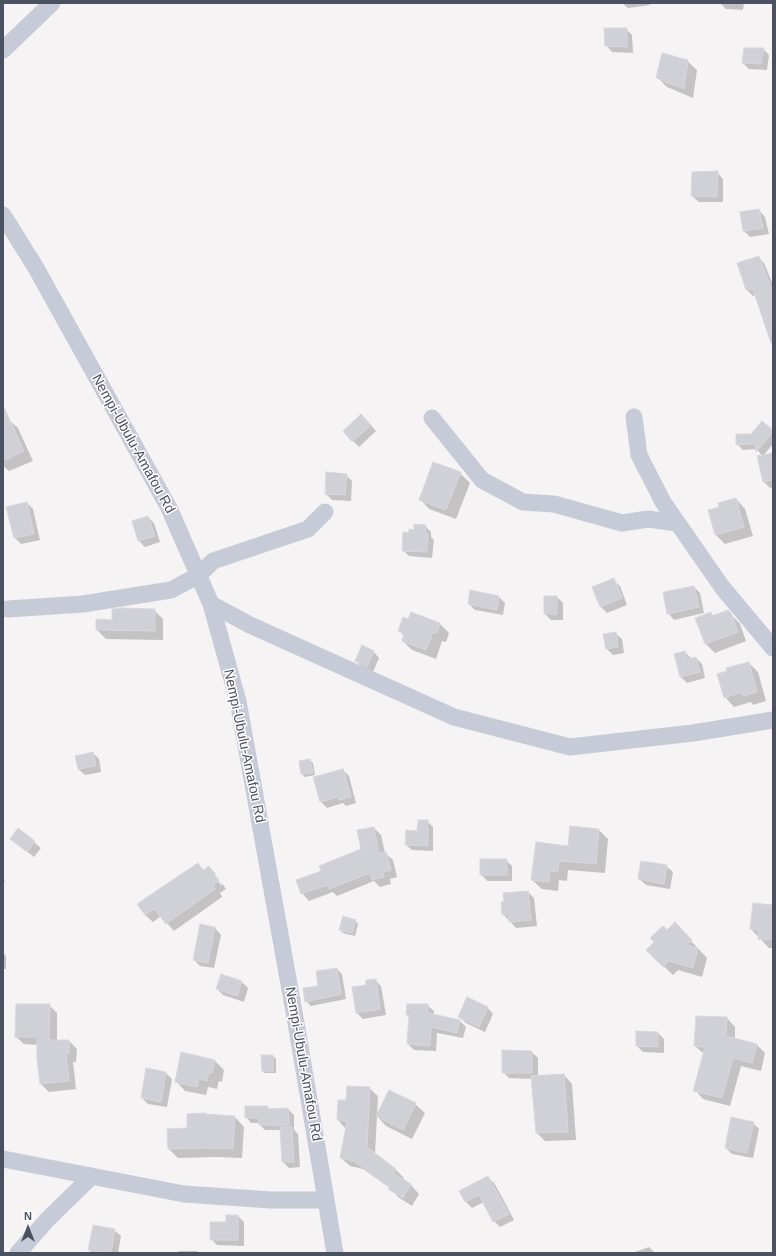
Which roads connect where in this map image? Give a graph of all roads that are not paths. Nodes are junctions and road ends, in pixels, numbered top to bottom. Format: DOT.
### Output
graph roads {
  1 [pos="52,3"];
  2 [pos="3,50"];
  3 [pos="3,215"];
  4 [pos="634,417"];
  5 [pos="432,418"];
  6 [pos="325,512"];
  7 [pos="677,523"];
  8 [pos="198,575"];
  9 [pos="211,604"];
  10 [pos="8,608"];
  11 [pos="773,648"];
  12 [pos="773,720"];
  13 [pos="3,1160"];
  14 [pos="92,1176"];
  15 [pos="326,1200"];
  16 [pos="18,1253"];
  17 [pos="335,1253"];
  1 -- 2 [label="street"];
  3 -- 8 [label="street, Nempi-Ubulu-Amafou Rd"];
  4 -- 7 [label="street"];
  5 -- 7 [label="street"];
  6 -- 8 [label="street"];
  7 -- 11 [label="street"];
  8 -- 9 [label="street, Nempi-Ubulu-Amafou Rd"];
  8 -- 10 [label="street"];
  9 -- 12 [label="street"];
  9 -- 15 [label="street, Nempi-Ubulu-Amafou Rd"];
  13 -- 14 [label="street"];
  14 -- 15 [label="street"];
  14 -- 16 [label="street"];
  15 -- 17 [label="street, Nempi-Ubulu-Amafou Rd"];
}
